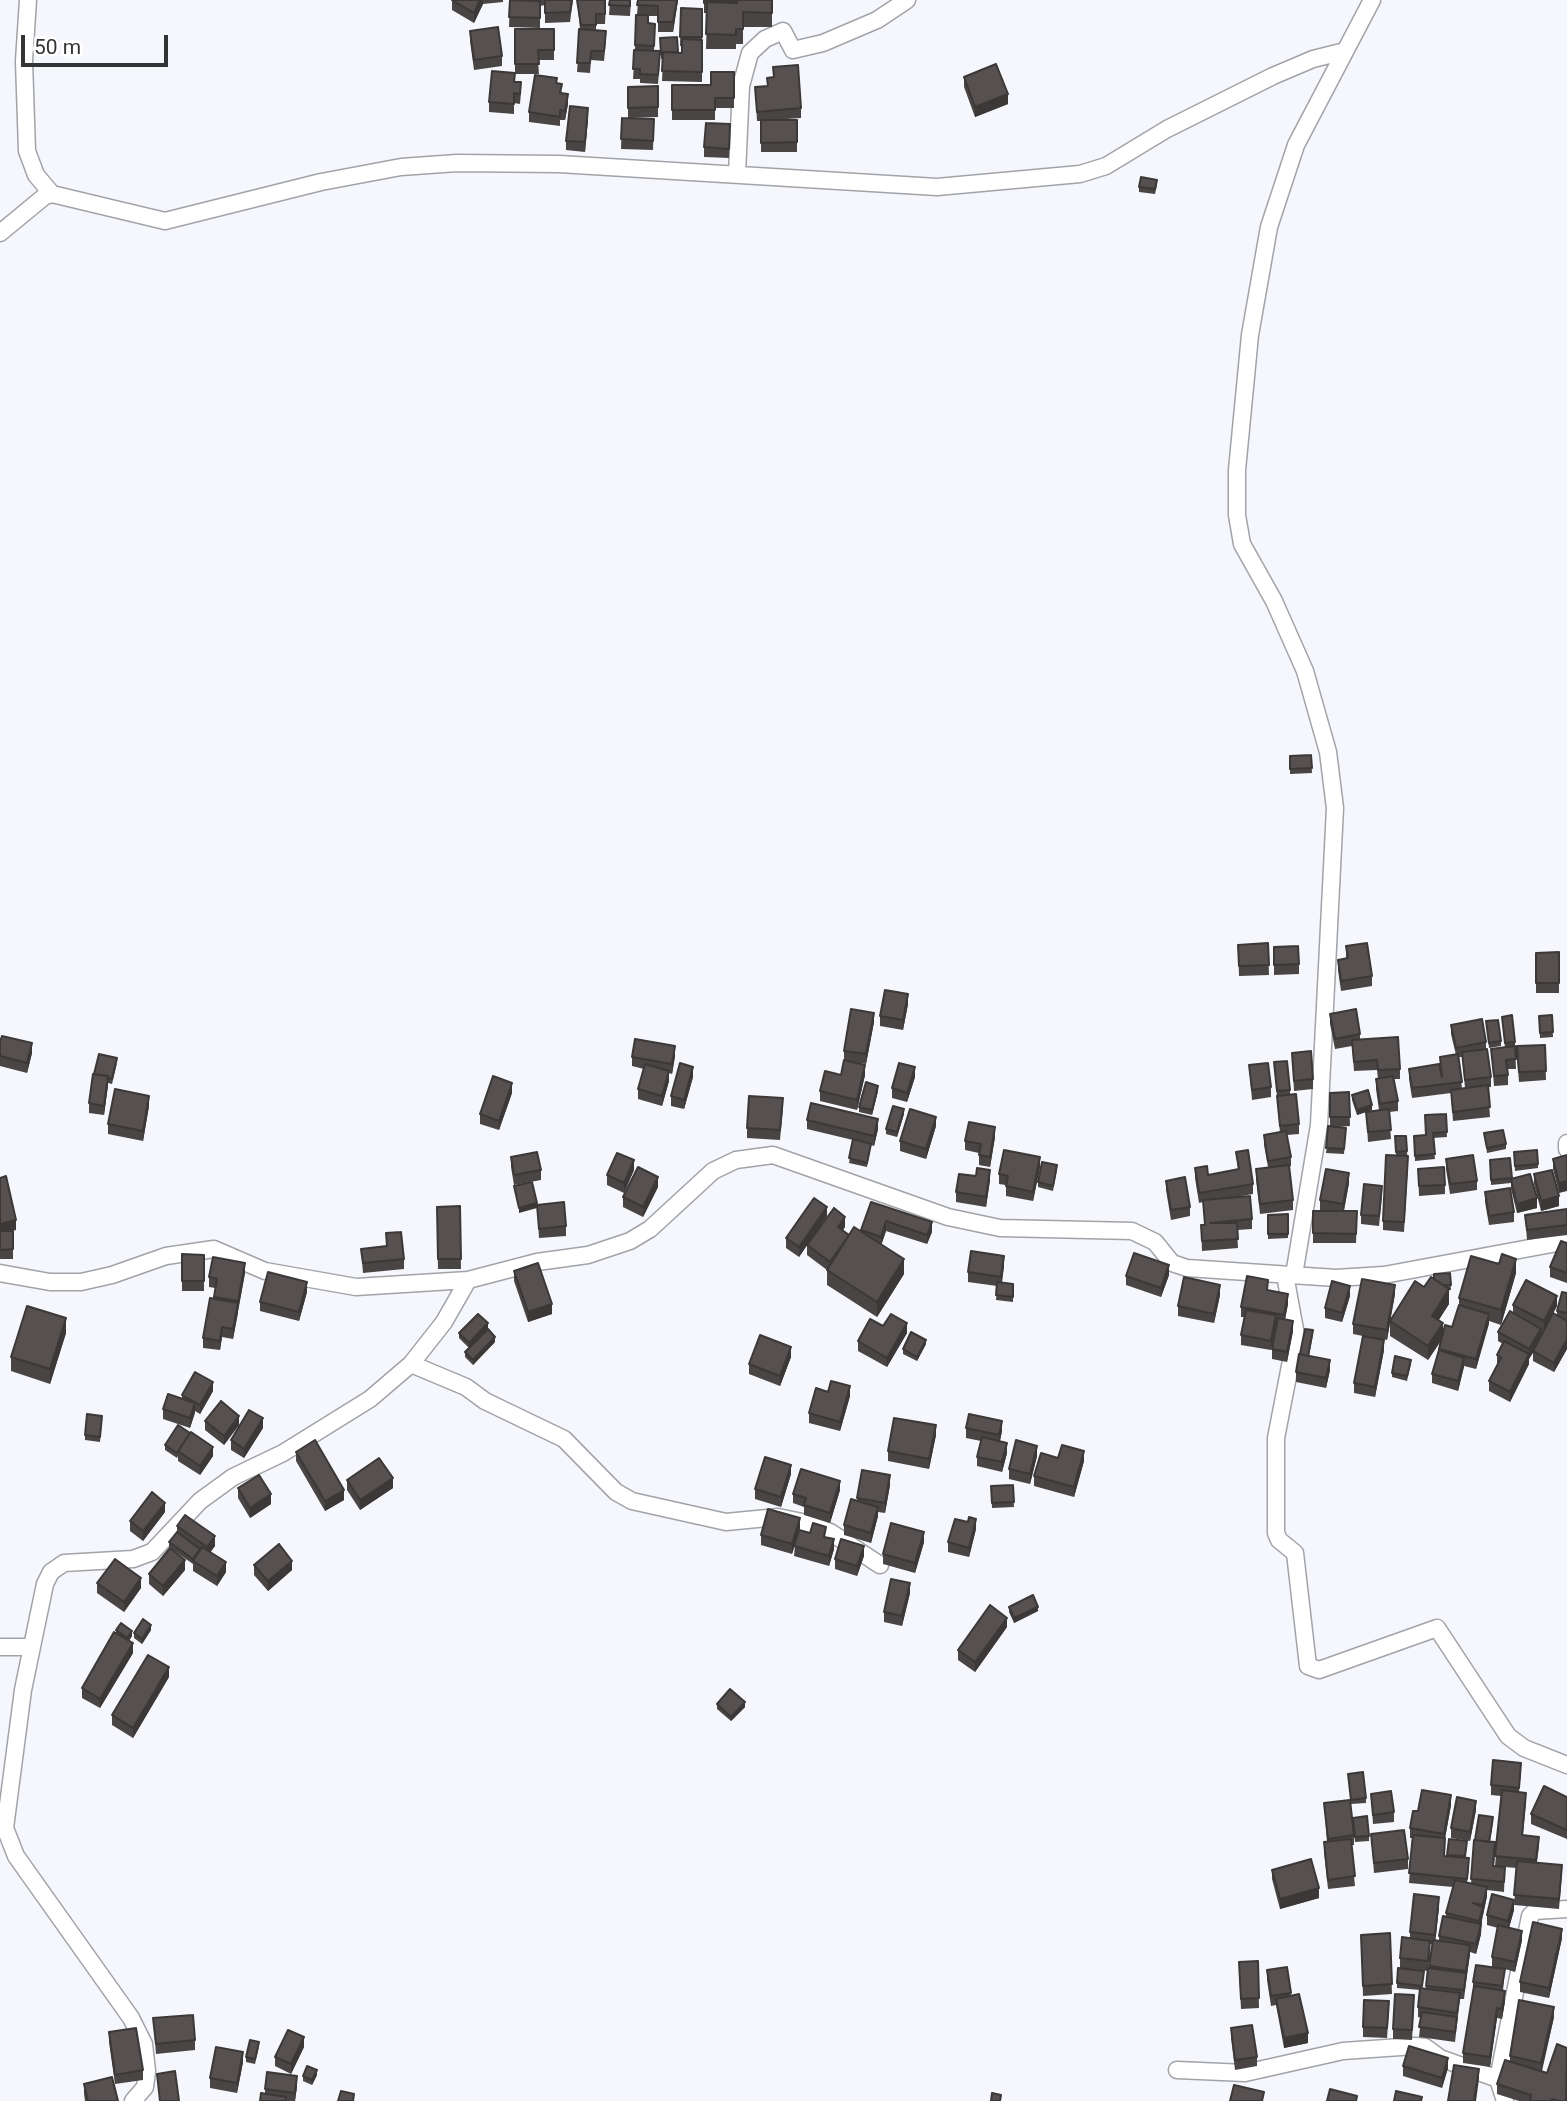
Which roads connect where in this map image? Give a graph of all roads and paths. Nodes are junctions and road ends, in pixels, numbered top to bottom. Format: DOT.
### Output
graph roads {
  1 [pos="28,0"];
  2 [pos="907,0"];
  3 [pos="1372,0"];
  4 [pos="1345,51"];
  5 [pos="737,174"];
  6 [pos="52,194"];
  7 [pos="0,233"];
  8 [pos="1567,1143"];
  9 [pos="1567,1149"];
  10 [pos="1567,1241"];
  11 [pos="0,1273"];
  12 [pos="1289,1275"];
  13 [pos="467,1280"];
  14 [pos="411,1364"];
  15 [pos="880,1565"];
  16 [pos="0,1647"];
  17 [pos="31,1647"];
  18 [pos="1567,1765"];
  19 [pos="1567,1909"];
  20 [pos="1177,2070"];
  21 [pos="1499,2079"];
  22 [pos="133,2101"];
  23 [pos="1505,2101"];
  1 -- 6 [label="street"];
  2 -- 5 [label="street"];
  3 -- 4 [label="street"];
  4 -- 5 [label="street"];
  4 -- 12 [label="street"];
  5 -- 6 [label="street"];
  6 -- 7 [label="street"];
  8 -- 9 [label="street"];
  10 -- 12 [label="street"];
  11 -- 13 [label="street"];
  12 -- 13 [label="street"];
  12 -- 18 [label="street"];
  13 -- 14 [label="street"];
  14 -- 15 [label="street"];
  14 -- 17 [label="street"];
  16 -- 17 [label="street"];
  17 -- 22 [label="street"];
  19 -- 21 [label="street"];
  20 -- 21 [label="street"];
  21 -- 23 [label="street"];
}
